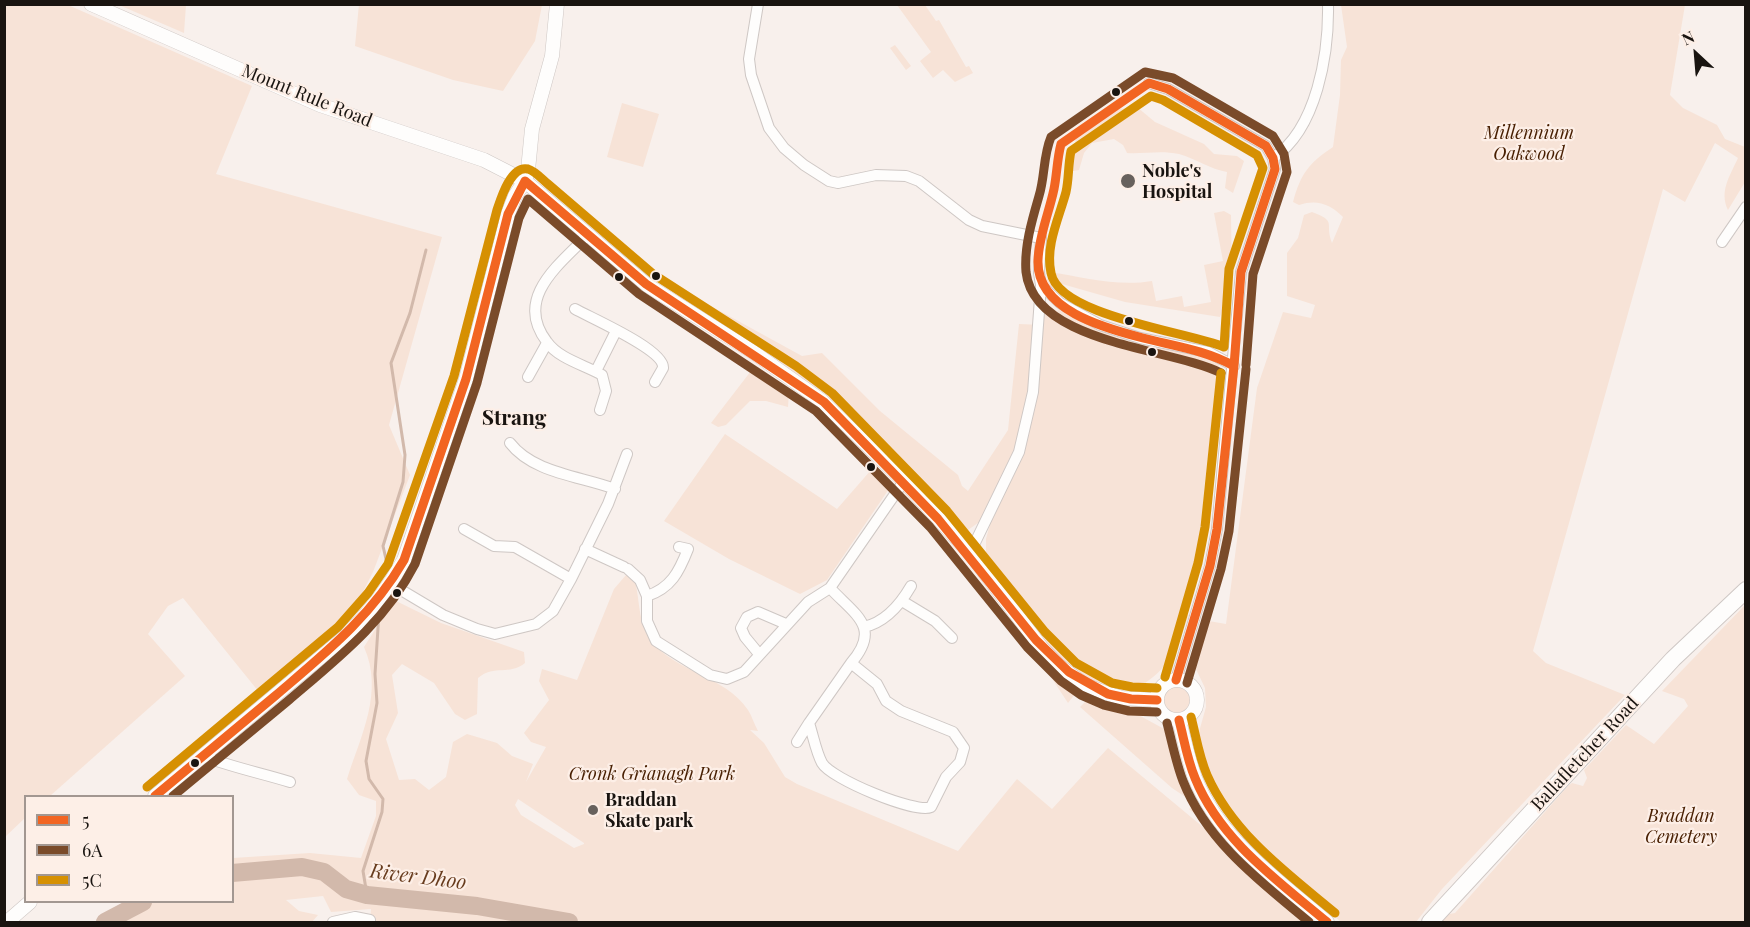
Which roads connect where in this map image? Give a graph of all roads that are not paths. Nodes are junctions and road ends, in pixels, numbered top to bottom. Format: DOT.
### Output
graph roads {
  1 [pos="91,4"];
  2 [pos="556,4"];
  3 [pos="758,4"];
  4 [pos="1328,4"];
  5 [pos="1149,83"];
  6 [pos="1273,158"];
  7 [pos="525,181"];
  8 [pos="1746,207"];
  9 [pos="588,235"];
  10 [pos="1722,242"];
  11 [pos="1041,285"];
  12 [pos="575,309"];
  13 [pos="616,331"];
  14 [pos="547,343"];
  15 [pos="1234,366"];
  16 [pos="596,371"];
  17 [pos="528,377"];
  18 [pos="655,382"];
  19 [pos="600,410"];
  20 [pos="510,443"];
  21 [pos="627,454"];
  22 [pos="904,481"];
  23 [pos="615,489"];
  24 [pos="464,529"];
  25 [pos="679,547"];
  26 [pos="585,549"];
  27 [pos="970,553"];
  28 [pos="571,579"];
  29 [pos="391,584"];
  30 [pos="911,586"];
  31 [pos="830,588"];
  32 [pos="1746,590"];
  33 [pos="647,596"];
  34 [pos="902,601"];
  35 [pos="786,624"];
  36 [pos="864,627"];
  37 [pos="952,638"];
  38 [pos="759,654"];
  39 [pos="851,663"];
  40 [pos="1176,680"];
  41 [pos="1157,700"];
  42 [pos="1179,720"];
  43 [pos="809,723"];
  44 [pos="797,742"];
  45 [pos="203,756"];
  46 [pos="290,782"];
  47 [pos="156,795"];
  48 [pos="29,903"];
  49 [pos="370,920"];
  50 [pos="7,922"];
  51 [pos="333,922"];
  52 [pos="1327,922"];
  53 [pos="1430,922"];
  1 -- 7 [label="main road, Mount Rule Road"];
  2 -- 7 [label="main road"];
  3 -- 11 [label="street"];
  4 -- 6 [label="street"];
  5 -- 6 [label="street"];
  6 -- 15 [label="street"];
  7 -- 9 [label="main road, Mount Rule Road"];
  7 -- 29 [label="main road"];
  8 -- 10 [label="street"];
  9 -- 14 [label="street"];
  9 -- 22 [label="main road, Mount Rule Road"];
  11 -- 15 [label="street"];
  11 -- 27 [label="street"];
  12 -- 13 [label="street"];
  13 -- 16 [label="street"];
  13 -- 18 [label="street"];
  14 -- 16 [label="street"];
  14 -- 17 [label="street"];
  15 -- 40 [label="street"];
  16 -- 19 [label="street"];
  20 -- 23 [label="street"];
  21 -- 23 [label="street"];
  22 -- 27 [label="main road, Mount Rule Road"];
  22 -- 31 [label="street"];
  23 -- 26 [label="street"];
  24 -- 28 [label="street"];
  25 -- 33 [label="street"];
  26 -- 28 [label="street"];
  26 -- 33 [label="street"];
  27 -- 41 [label="main road, Mount Rule Road"];
  28 -- 29 [label="street"];
  29 -- 45 [label="main road"];
  30 -- 34 [label="street"];
  31 -- 35 [label="street"];
  31 -- 36 [label="street"];
  32 -- 53 [label="highway, Ballafletcher Road"];
  33 -- 38 [label="street"];
  34 -- 36 [label="street"];
  34 -- 37 [label="street"];
  35 -- 38 [label="street"];
  35 -- 38 [label="street"];
  36 -- 39 [label="street"];
  39 -- 43 [label="street"];
  39 -- 43 [label="street"];
  40 -- 41 [label="main road"];
  40 -- 42 [label="main road"];
  41 -- 42 [label="main road"];
  42 -- 52 [label="main road"];
  43 -- 44 [label="street"];
  45 -- 46 [label="street"];
  45 -- 47 [label="main road"];
  48 -- 50 [label="main road"];
  49 -- 51 [label="street"];
}
